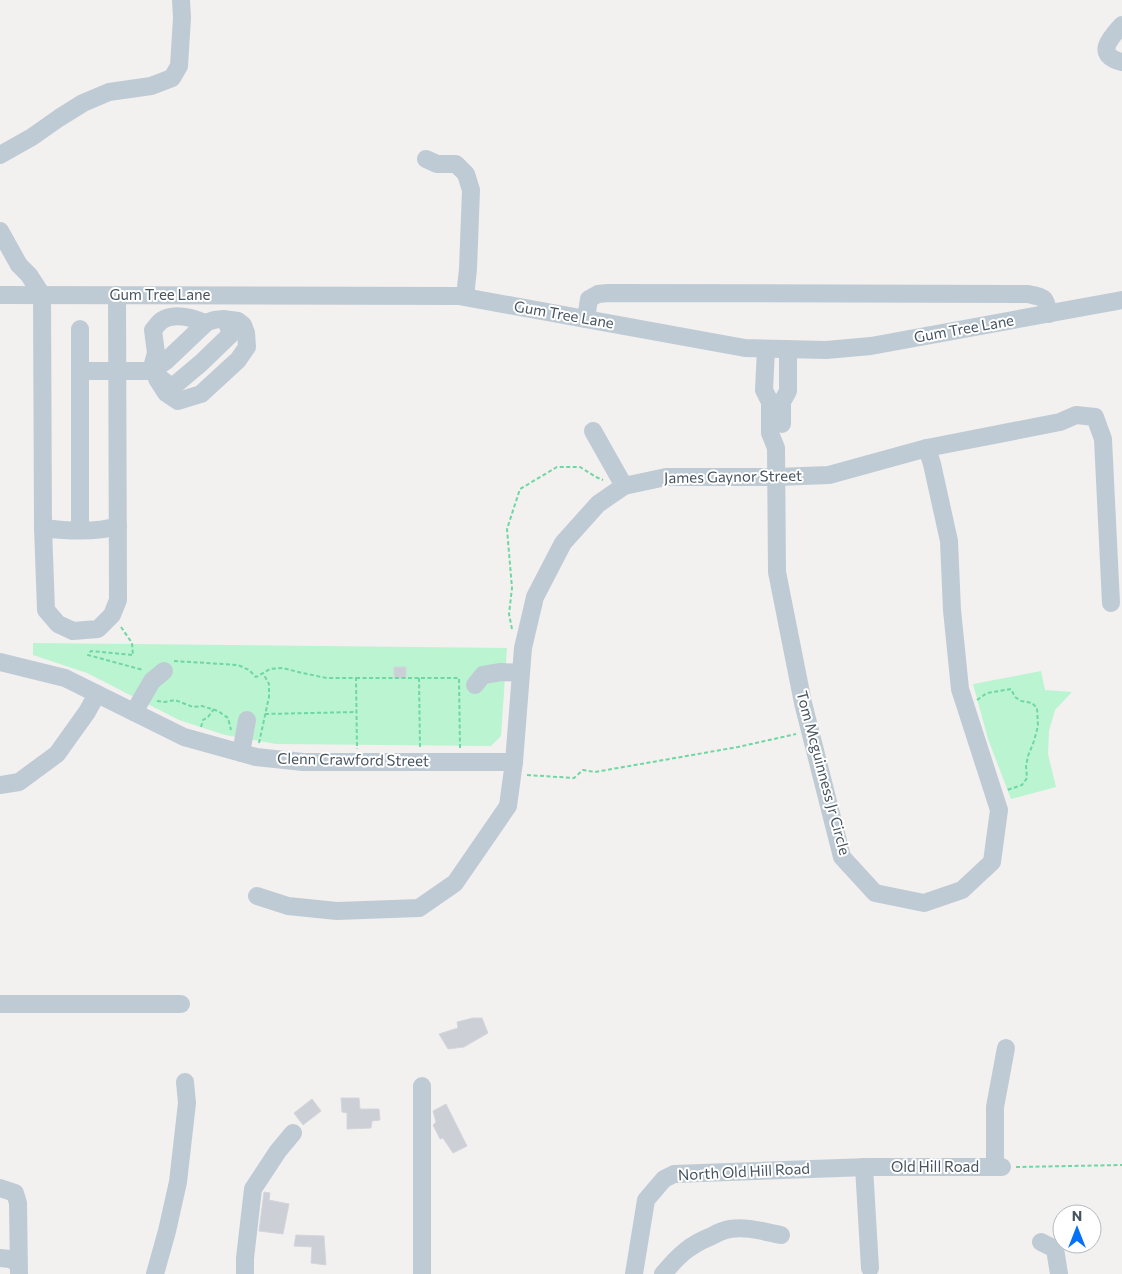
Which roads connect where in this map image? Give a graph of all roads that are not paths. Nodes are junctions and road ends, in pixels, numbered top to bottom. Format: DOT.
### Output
graph roads {
  1 [pos="181,0"];
  2 [pos="1122,25"];
  3 [pos="1122,62"];
  4 [pos="0,155"];
  5 [pos="426,159"];
  6 [pos="0,230"];
  7 [pos="0,295"];
  8 [pos="42,295"];
  9 [pos="118,295"];
  10 [pos="465,297"];
  11 [pos="1122,300"];
  12 [pos="1049,314"];
  13 [pos="586,319"];
  14 [pos="205,323"];
  15 [pos="80,329"];
  16 [pos="766,349"];
  17 [pos="788,349"];
  18 [pos="118,370"];
  19 [pos="80,371"];
  20 [pos="151,371"];
  21 [pos="776,402"];
  22 [pos="593,431"];
  23 [pos="927,448"];
  24 [pos="777,478"];
  25 [pos="624,486"];
  26 [pos="118,526"];
  27 [pos="43,528"];
  28 [pos="80,530"];
  29 [pos="1111,603"];
  30 [pos="0,662"];
  31 [pos="162,668"];
  32 [pos="521,673"];
  33 [pos="475,685"];
  34 [pos="97,694"];
  35 [pos="134,712"];
  36 [pos="247,720"];
  37 [pos="248,755"];
  38 [pos="513,768"];
  39 [pos="0,785"];
  40 [pos="257,896"];
  41 [pos="0,1004"];
  42 [pos="181,1004"];
  43 [pos="1006,1048"];
  44 [pos="185,1082"];
  45 [pos="422,1086"];
  46 [pos="293,1133"];
  47 [pos="866,1167"];
  48 [pos="0,1188"];
  49 [pos="780,1235"];
  50 [pos="1041,1242"];
  51 [pos="0,1258"];
  52 [pos="18,1268"];
  53 [pos="870,1268"];
  54 [pos="155,1274"];
  55 [pos="245,1274"];
  56 [pos="422,1274"];
  57 [pos="634,1274"];
  58 [pos="663,1274"];
  59 [pos="1059,1274"];
  1 -- 4 [label="street"];
  2 -- 3 [label="street"];
  5 -- 10 [label="street"];
  6 -- 8 [label="street"];
  7 -- 8 [label="street, Gum Tree Lane"];
  8 -- 9 [label="street, Gum Tree Lane"];
  8 -- 27 [label="street"];
  9 -- 10 [label="street, Gum Tree Lane"];
  9 -- 18 [label="street"];
  10 -- 13 [label="street, Gum Tree Lane"];
  11 -- 12 [label="street, Gum Tree Lane"];
  12 -- 13 [label="street"];
  12 -- 17 [label="street, Gum Tree Lane"];
  13 -- 16 [label="street, Gum Tree Lane"];
  14 -- 20 [label="street"];
  14 -- 20 [label="street"];
  14 -- 20 [label="street"];
  15 -- 19 [label="street"];
  16 -- 17 [label="street, Gum Tree Lane"];
  16 -- 21 [label="street, Tom Mcguinness Jr Circle"];
  17 -- 21 [label="street, Tom Mcguinness Jr Circle"];
  18 -- 19 [label="street"];
  18 -- 20 [label="street"];
  18 -- 26 [label="street"];
  19 -- 28 [label="street"];
  21 -- 24 [label="street, Tom Mcguinness Jr Circle"];
  22 -- 25 [label="street"];
  23 -- 24 [label="street, James Gaynor Street"];
  23 -- 24 [label="street, Tom Mcguinness Jr Circle"];
  23 -- 29 [label="street, James Gaynor Street"];
  24 -- 25 [label="street, James Gaynor Street"];
  25 -- 32 [label="street, James Gaynor Street"];
  26 -- 27 [label="street"];
  26 -- 28 [label="street"];
  27 -- 28 [label="street"];
  30 -- 34 [label="street, Clenn Crawford Street"];
  31 -- 35 [label="street"];
  32 -- 33 [label="street"];
  32 -- 38 [label="street, James Gaynor Street"];
  34 -- 35 [label="street, Clenn Crawford Street"];
  34 -- 39 [label="street"];
  35 -- 37 [label="street, Clenn Crawford Street"];
  36 -- 37 [label="street"];
  37 -- 38 [label="street, Clenn Crawford Street"];
  38 -- 40 [label="street, James Gaynor Street"];
  41 -- 42 [label="street"];
  43 -- 47 [label="street, Old Hill Road"];
  44 -- 54 [label="street"];
  45 -- 56 [label="street"];
  46 -- 55 [label="street"];
  47 -- 53 [label="street"];
  47 -- 57 [label="street, North Old Hill Road"];
  48 -- 52 [label="street"];
  49 -- 58 [label="street"];
  50 -- 59 [label="street"];
  51 -- 52 [label="street"];
}
